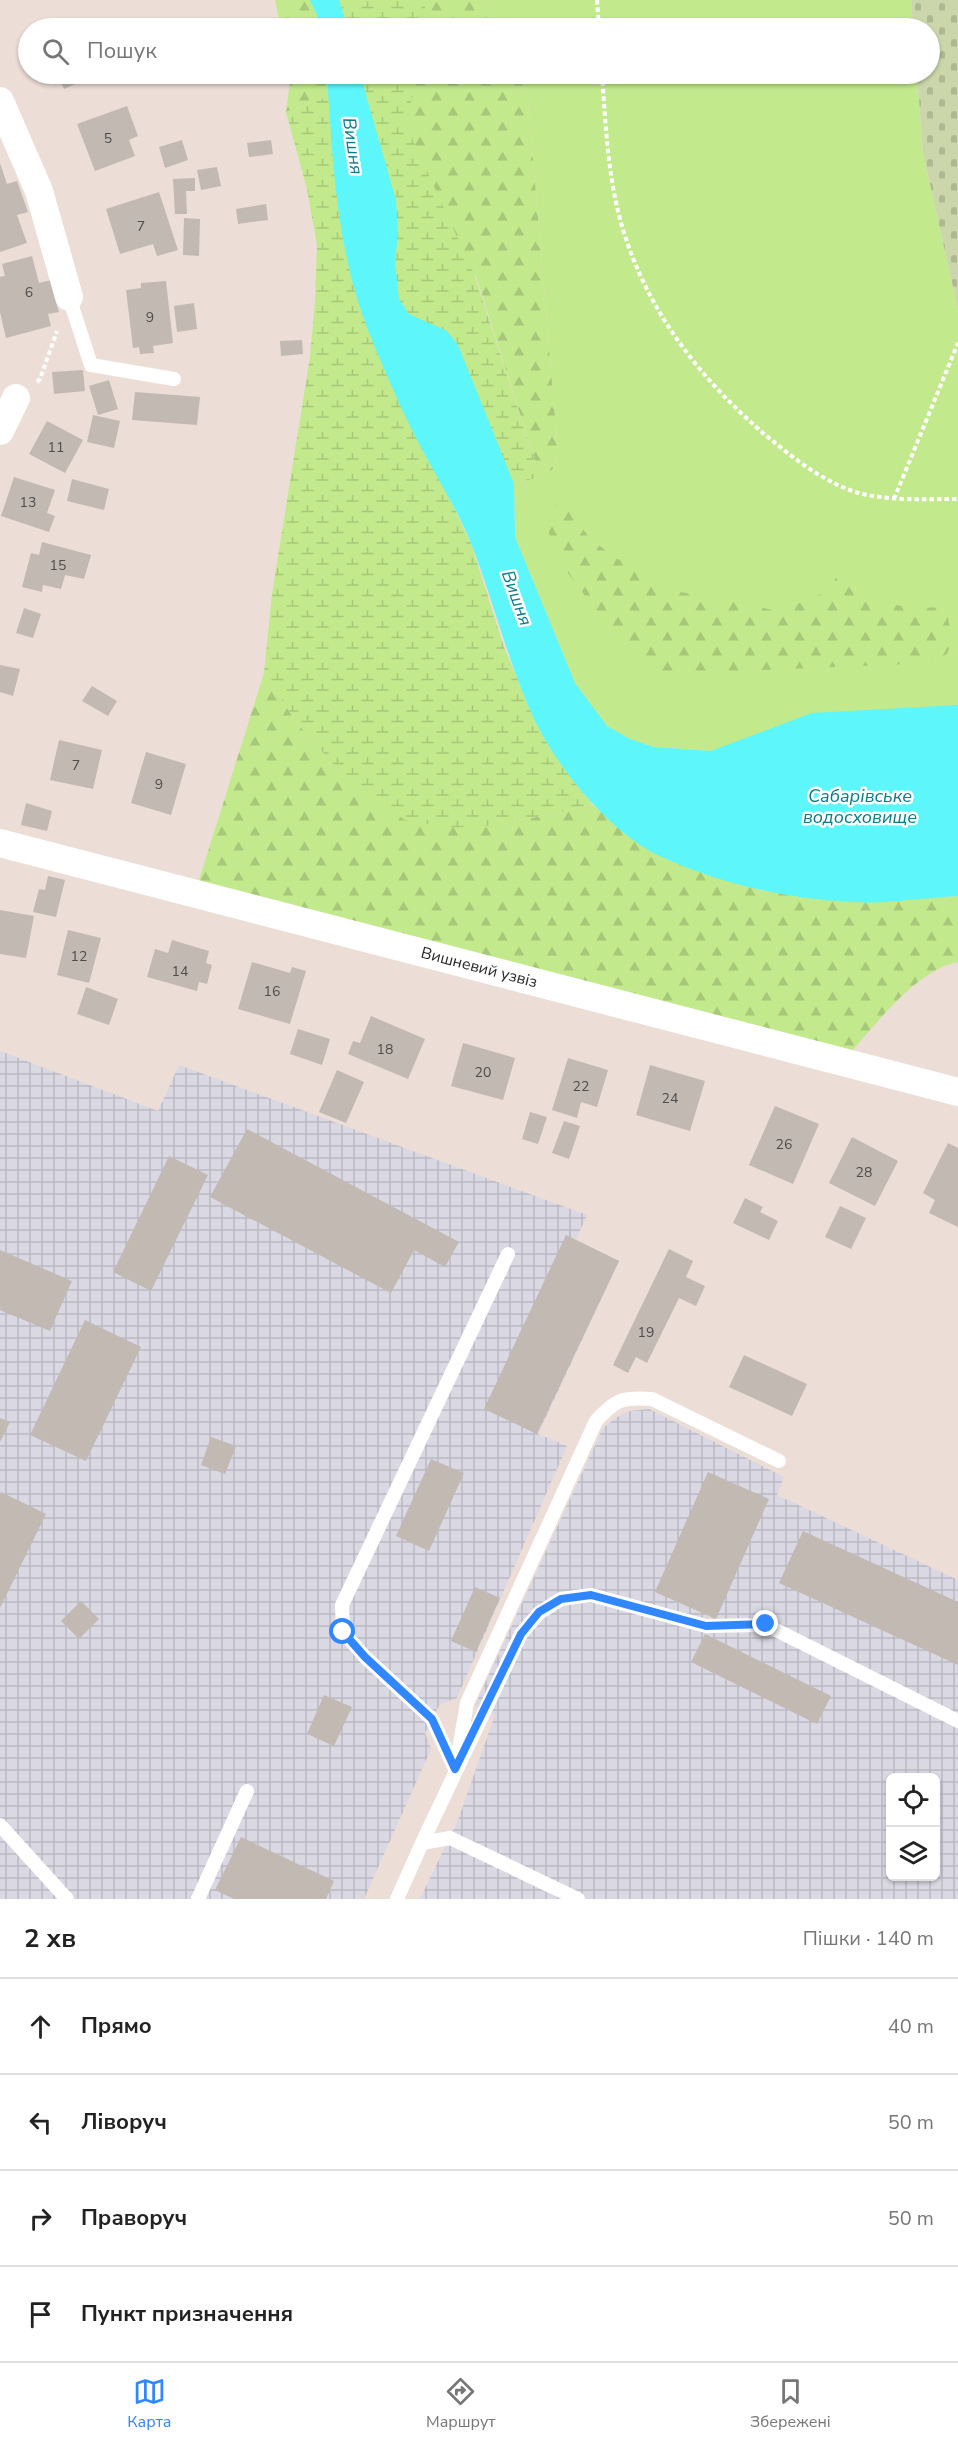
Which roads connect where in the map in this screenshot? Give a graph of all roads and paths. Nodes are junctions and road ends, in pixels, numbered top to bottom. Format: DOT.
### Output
graph roads {
  1 [pos="597,0"];
  2 [pos="598,18"];
  3 [pos="603,84"];
  4 [pos="0,101"];
  5 [pos="69,297"];
  6 [pos="958,343"];
  7 [pos="174,379"];
  8 [pos="16,398"];
  9 [pos="0,431"];
  10 [pos="894,499"];
  11 [pos="958,499"];
  12 [pos="0,843"];
  13 [pos="958,1092"];
  14 [pos="508,1254"];
  15 [pos="779,1461"];
  16 [pos="958,1721"];
  17 [pos="455,1769"];
  18 [pos="247,1791"];
  19 [pos="0,1824"];
  20 [pos="422,1843"];
  21 [pos="573,1898"];
  22 [pos="67,1899"];
  23 [pos="198,1899"];
  24 [pos="397,1899"];
  1 -- 2 [label="path"];
  3 -- 10 [label="path"];
  4 -- 5 [label="street"];
  5 -- 7 [label="lane"];
  5 -- 8 [label="path"];
  6 -- 10 [label="path"];
  8 -- 9 [label="street"];
  10 -- 11 [label="path"];
  12 -- 13 [label="street, Вишневий узвіз"];
  14 -- 17 [label="lane"];
  15 -- 17 [label="lane"];
  16 -- 17 [label="lane"];
  17 -- 20 [label="lane"];
  18 -- 23 [label="lane"];
  19 -- 22 [label="lane"];
  20 -- 21 [label="lane"];
  20 -- 24 [label="lane"];
}
